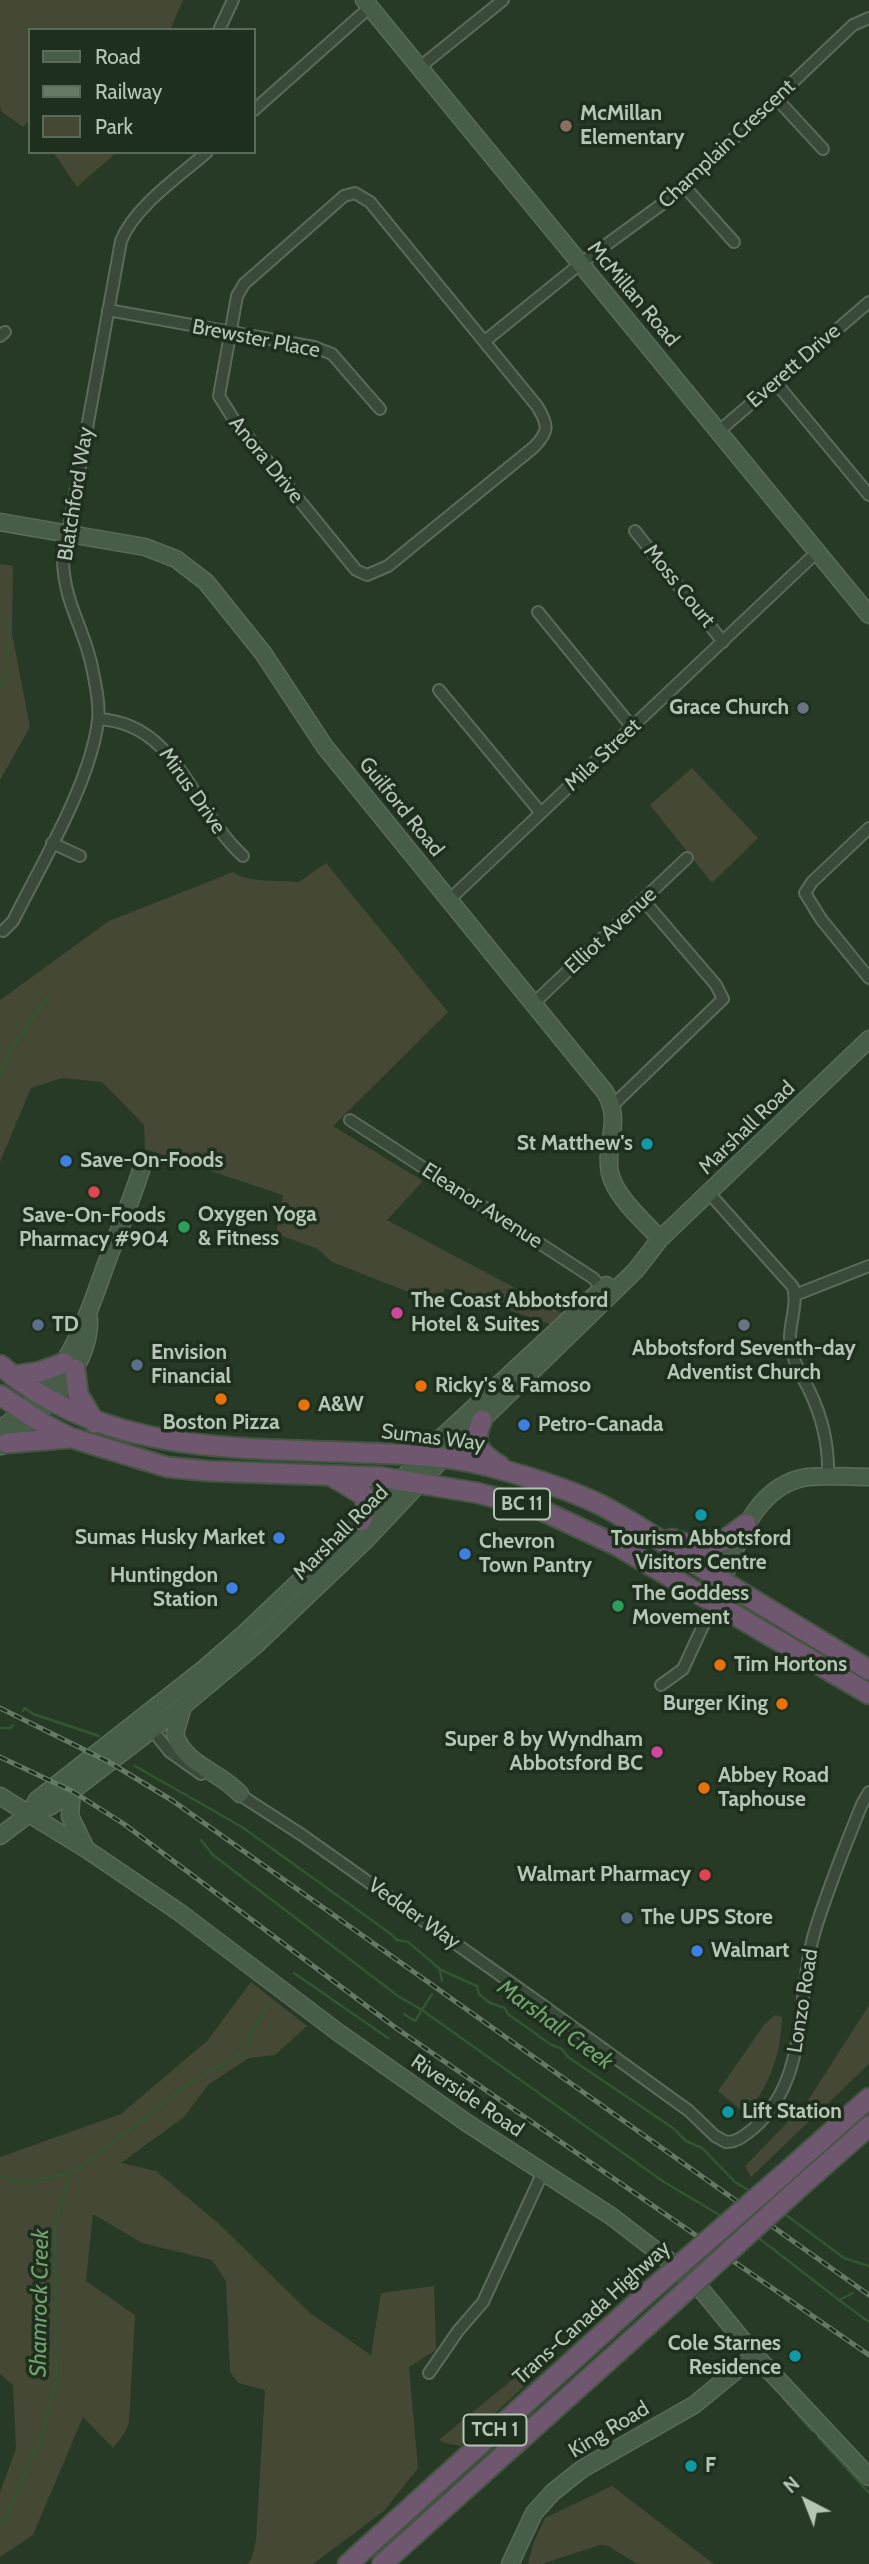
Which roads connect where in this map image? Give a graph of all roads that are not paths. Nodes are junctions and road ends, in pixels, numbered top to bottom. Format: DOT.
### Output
graph roads {
  1 [pos="233,0"];
  2 [pos="503,0"];
  3 [pos="367,4"];
  4 [pos="869,18"];
  5 [pos="220,28"];
  6 [pos="420,67"];
  7 [pos="776,98"];
  8 [pos="256,108"];
  9 [pos="822,149"];
  10 [pos="205,154"];
  11 [pos="684,186"];
  12 [pos="734,242"];
  13 [pos="580,264"];
  14 [pos="869,302"];
  15 [pos="108,310"];
  16 [pos="229,332"];
  17 [pos="485,341"];
  18 [pos="776,383"];
  19 [pos="380,409"];
  20 [pos="719,431"];
  21 [pos="869,495"];
  22 [pos="0,522"];
  23 [pos="635,531"];
  24 [pos="66,534"];
  25 [pos="817,552"];
  26 [pos="538,612"];
  27 [pos="869,615"];
  28 [pos="723,642"];
  29 [pos="439,690"];
  30 [pos="99,719"];
  31 [pos="632,727"];
  32 [pos="541,813"];
  33 [pos="869,828"];
  34 [pos="52,843"];
  35 [pos="80,856"];
  36 [pos="243,856"];
  37 [pos="687,858"];
  38 [pos="449,900"];
  39 [pos="644,901"];
  40 [pos="3,931"];
  41 [pos="869,978"];
  42 [pos="534,1003"];
  43 [pos="869,1039"];
  44 [pos="613,1105"];
  45 [pos="350,1120"];
  46 [pos="144,1161"];
  47 [pos="709,1194"];
  48 [pos="657,1243"];
  49 [pos="869,1266"];
  50 [pos="606,1292"];
  51 [pos="795,1295"];
  52 [pos="70,1366"];
  53 [pos="4,1374"];
  54 [pos="0,1395"];
  55 [pos="37,1406"];
  56 [pos="482,1420"];
  57 [pos="96,1423"];
  58 [pos="69,1437"];
  59 [pos="2,1440"];
  60 [pos="433,1457"];
  61 [pos="509,1472"];
  62 [pos="328,1475"];
  63 [pos="828,1477"];
  64 [pos="869,1478"];
  65 [pos="410,1482"];
  66 [pos="361,1521"];
  67 [pos="746,1524"];
  68 [pos="639,1527"];
  69 [pos="618,1546"];
  70 [pos="723,1581"];
  71 [pos="713,1602"];
  72 [pos="869,1670"];
  73 [pos="661,1685"];
  74 [pos="869,1694"];
  75 [pos="183,1706"];
  76 [pos="147,1724"];
  77 [pos="72,1791"];
  78 [pos="869,1792"];
  79 [pos="240,1794"];
  80 [pos="0,1796"];
  81 [pos="29,1814"];
  82 [pos="0,1836"];
  83 [pos="86,1849"];
  84 [pos="869,2092"];
  85 [pos="869,2098"];
  86 [pos="690,2111"];
  87 [pos="869,2126"];
  88 [pos="790,2168"];
  89 [pos="543,2172"];
  90 [pos="755,2355"];
  91 [pos="429,2373"];
  92 [pos="869,2477"];
  93 [pos="348,2564"];
  94 [pos="382,2564"];
  95 [pos="510,2564"];
  1 -- 5 [label="street"];
  2 -- 6 [label="street"];
  3 -- 6 [label="street, McMillan Road"];
  3 -- 8 [label="street"];
  4 -- 7 [label="street, Champlain Crescent"];
  6 -- 13 [label="street, McMillan Road"];
  7 -- 9 [label="street"];
  7 -- 11 [label="street, Champlain Crescent"];
  10 -- 15 [label="street, Blatchford Way"];
  11 -- 12 [label="street"];
  11 -- 13 [label="street, Champlain Crescent"];
  13 -- 17 [label="street"];
  13 -- 20 [label="street, McMillan Road"];
  14 -- 18 [label="street, Everett Drive"];
  15 -- 16 [label="street, Brewster Place"];
  15 -- 24 [label="street, Blatchford Way"];
  16 -- 17 [label="street, Anora Drive"];
  16 -- 17 [label="street, Anora Drive"];
  16 -- 19 [label="street, Brewster Place"];
  18 -- 20 [label="street, Everett Drive"];
  18 -- 21 [label="street"];
  20 -- 25 [label="street, McMillan Road"];
  22 -- 24 [label="street, Guilford Road"];
  23 -- 28 [label="street, Moss Court"];
  24 -- 30 [label="street, Blatchford Way"];
  24 -- 38 [label="street, Guilford Road"];
  25 -- 27 [label="street, McMillan Road"];
  25 -- 28 [label="street, Mila Street"];
  26 -- 31 [label="street"];
  28 -- 31 [label="street, Mila Street"];
  29 -- 32 [label="street"];
  30 -- 34 [label="street, Blatchford Way"];
  30 -- 36 [label="street, Mirus Drive"];
  31 -- 32 [label="street, Mila Street"];
  32 -- 38 [label="street, Mila Street"];
  33 -- 41 [label="street"];
  34 -- 35 [label="street"];
  34 -- 40 [label="street, Blatchford Way"];
  37 -- 39 [label="street, Elliot Avenue"];
  38 -- 42 [label="street, Guilford Road"];
  39 -- 42 [label="street, Elliot Avenue"];
  39 -- 44 [label="street"];
  42 -- 44 [label="street, Guilford Road"];
  43 -- 47 [label="street, Marshall Road"];
  44 -- 48 [label="street"];
  45 -- 50 [label="street, Eleanor Avenue"];
  46 -- 52 [label="street"];
  47 -- 48 [label="street, Marshall Road"];
  47 -- 51 [label="street"];
  48 -- 50 [label="street, Marshall Road"];
  49 -- 51 [label="street"];
  50 -- 56 [label="street, Marshall Road"];
  50 -- 60 [label="street, Marshall Road"];
  51 -- 63 [label="street"];
  52 -- 53 [label="highway"];
  52 -- 55 [label="street"];
  52 -- 57 [label="highway"];
  53 -- 55 [label="highway, Sumas Way / BC 11"];
  54 -- 55 [label="highway, Sumas Way / BC 11"];
  55 -- 57 [label="highway, Sumas Way / BC 11"];
  55 -- 58 [label="highway, Sumas Way / BC 11"];
  55 -- 59 [label="street"];
  56 -- 60 [label="street, Marshall Road"];
  56 -- 61 [label="highway"];
  57 -- 60 [label="highway, Sumas Way / BC 11"];
  58 -- 59 [label="highway"];
  58 -- 62 [label="highway, Sumas Way / BC 11"];
  60 -- 61 [label="highway, Sumas Way / BC 11"];
  60 -- 65 [label="street, Marshall Road"];
  61 -- 68 [label="highway, Sumas Way / BC 11"];
  62 -- 65 [label="highway, Sumas Way / BC 11"];
  62 -- 66 [label="highway"];
  63 -- 64 [label="street"];
  63 -- 67 [label="street"];
  65 -- 66 [label="street, Marshall Road"];
  65 -- 69 [label="highway, Sumas Way / BC 11"];
  65 -- 75 [label="street, Marshall Road"];
  66 -- 76 [label="street, Marshall Road"];
  67 -- 68 [label="highway"];
  67 -- 70 [label="street"];
  68 -- 70 [label="highway, Sumas Way / BC 11"];
  69 -- 70 [label="highway"];
  69 -- 71 [label="highway, Sumas Way / BC 11"];
  70 -- 71 [label="street"];
  70 -- 72 [label="highway, Sumas Way / BC 11"];
  71 -- 73 [label="street"];
  71 -- 74 [label="highway, Sumas Way / BC 11"];
  75 -- 76 [label="street, Marshall Road"];
  75 -- 79 [label="street"];
  76 -- 77 [label="street, Marshall Road"];
  76 -- 79 [label="street, Vedder Way"];
  76 -- 81 [label="street, Marshall Road"];
  77 -- 81 [label="street, Marshall Road"];
  77 -- 83 [label="street"];
  78 -- 86 [label="street, Lonzo Road"];
  79 -- 86 [label="street, Vedder Way"];
  80 -- 81 [label="street, Riverside Road"];
  81 -- 82 [label="street, Marshall Road"];
  81 -- 83 [label="street, Riverside Road"];
  83 -- 89 [label="street, Riverside Road"];
  84 -- 88 [label="highway"];
  85 -- 88 [label="highway, Trans-Canada Highway / TCH 1"];
  87 -- 94 [label="highway, TCH 1, bridge"];
  88 -- 93 [label="highway, Trans-Canada Highway / TCH 1, bridge"];
  89 -- 90 [label="street, Riverside Road"];
  89 -- 91 [label="street"];
  90 -- 92 [label="street, Riverside Road"];
  90 -- 95 [label="street, King Road"];
}
